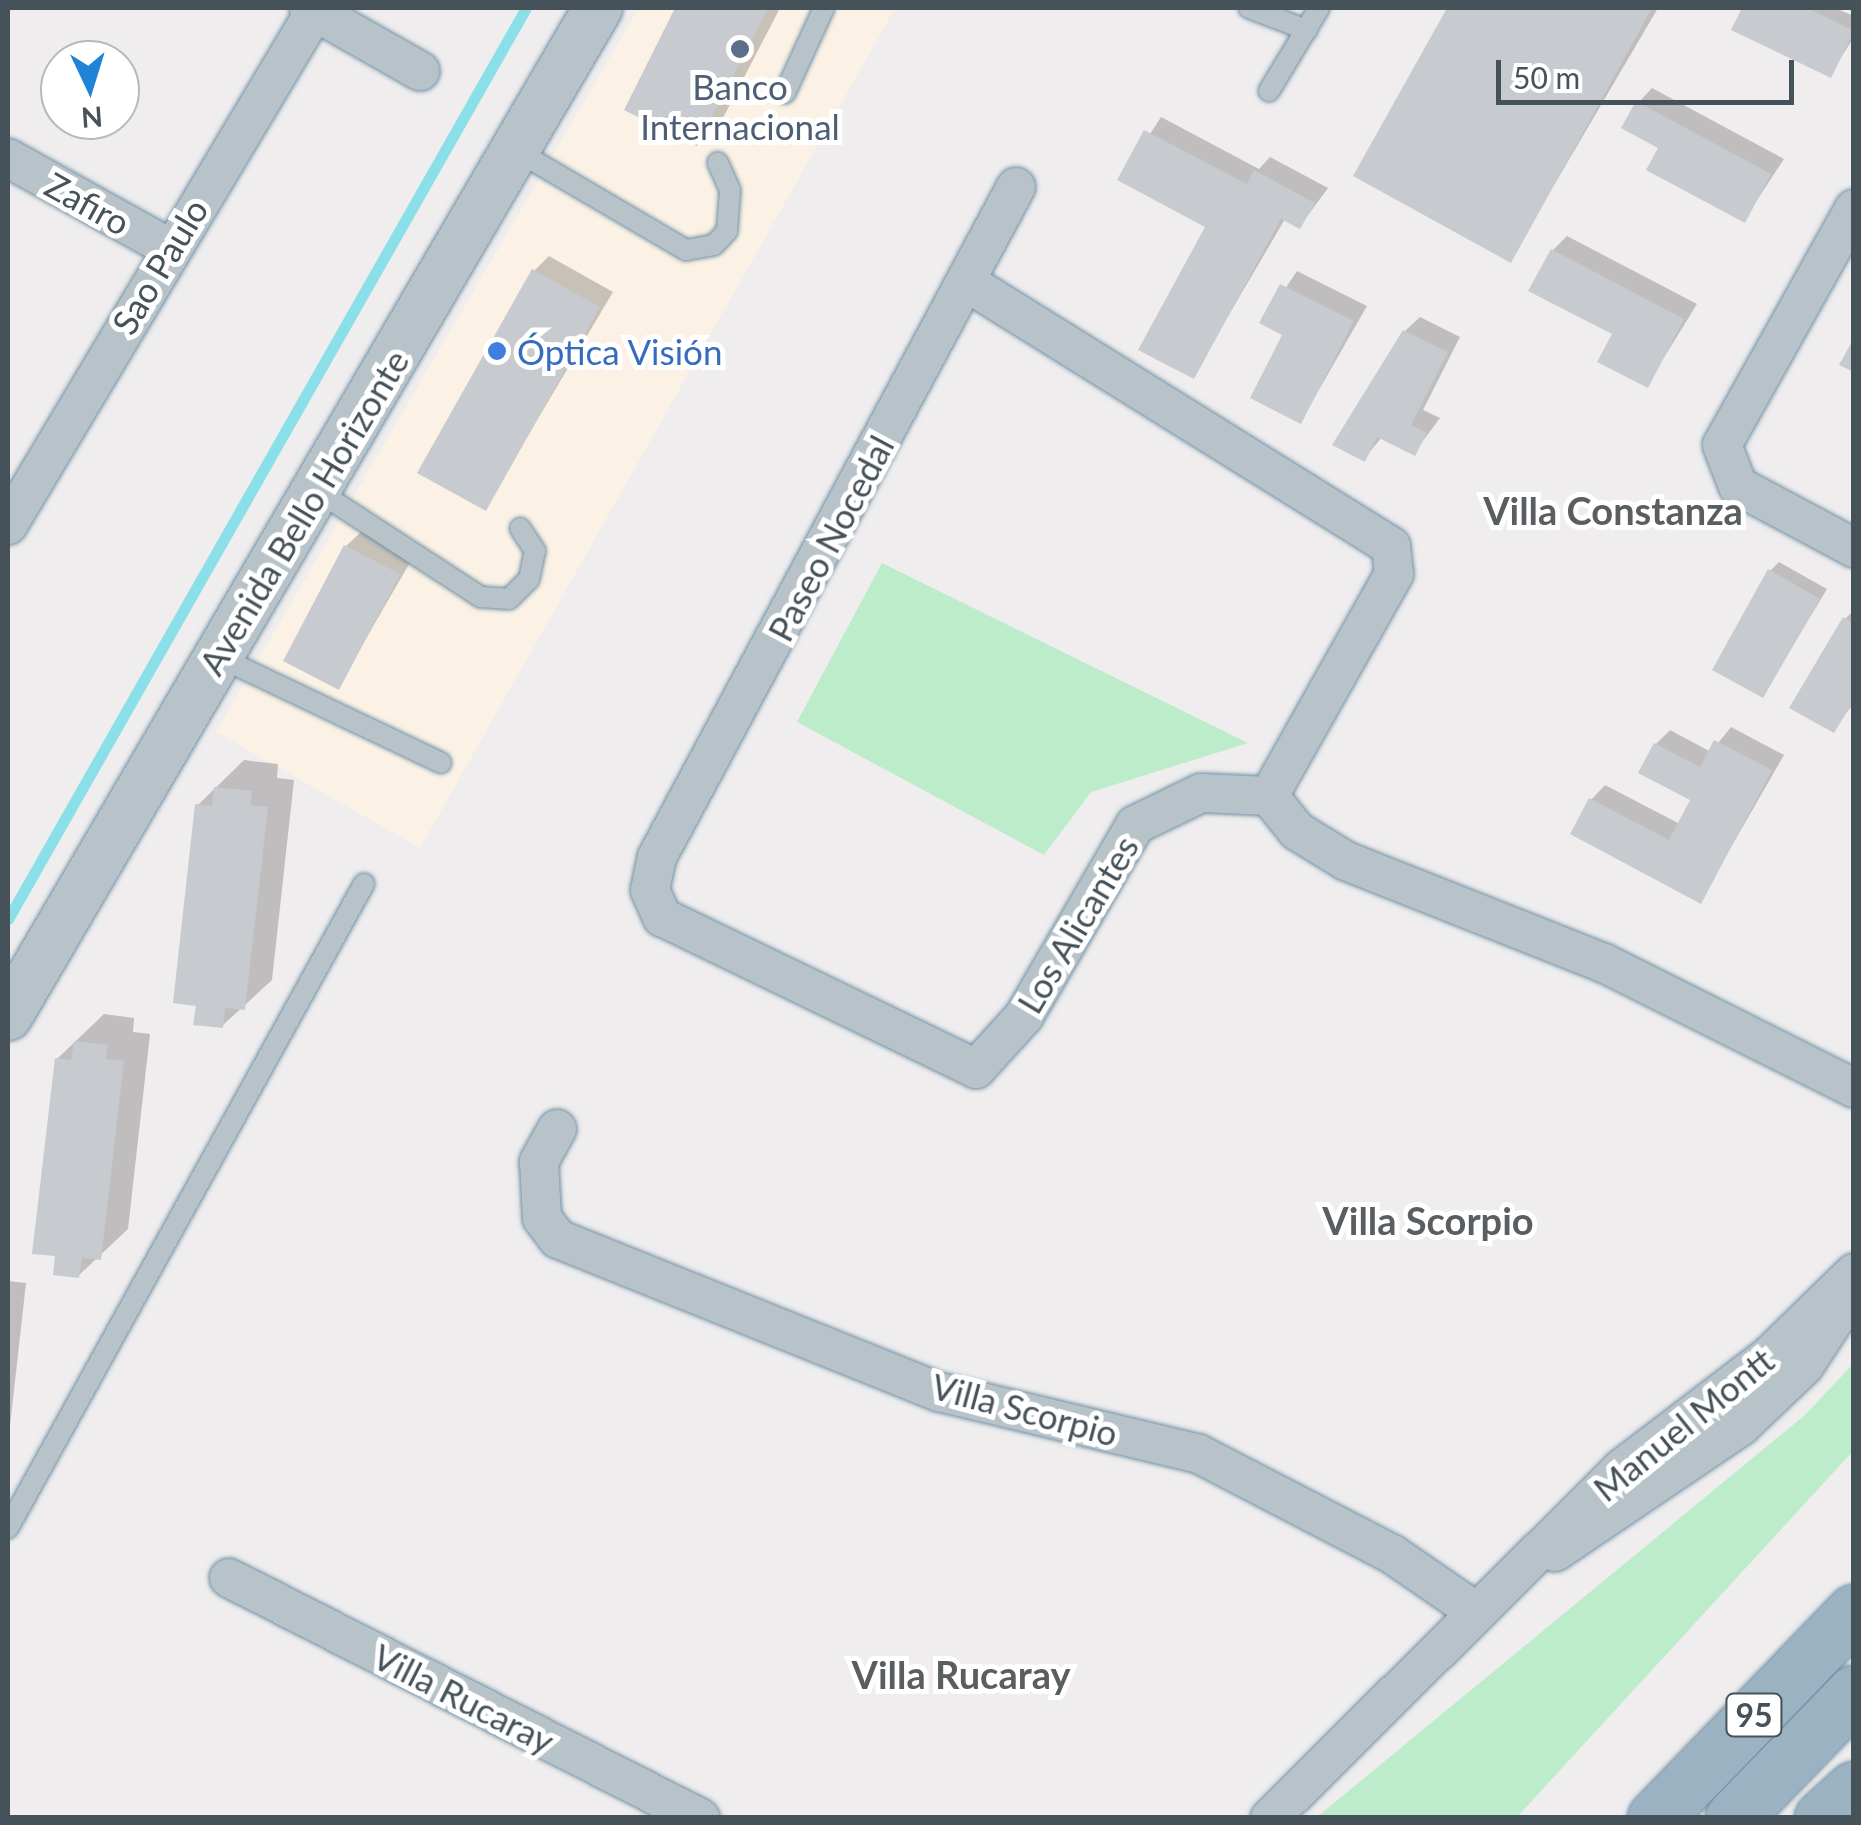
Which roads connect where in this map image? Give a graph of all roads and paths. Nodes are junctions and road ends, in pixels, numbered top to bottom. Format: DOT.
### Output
graph roads {
  1 [pos="598,8"];
  2 [pos="824,8"];
  3 [pos="1249,8"];
  4 [pos="1319,8"];
  5 [pos="312,9"];
  6 [pos="1307,30"];
  7 [pos="420,72"];
  8 [pos="1269,90"];
  9 [pos="784,94"];
  10 [pos="517,151"];
  11 [pos="8,158"];
  12 [pos="718,163"];
  13 [pos="1016,187"];
  14 [pos="1854,210"];
  15 [pos="168,247"];
  16 [pos="968,283"];
  17 [pos="18,481"];
  18 [pos="316,490"];
  19 [pos="8,525"];
  20 [pos="520,528"];
  21 [pos="1854,548"];
  22 [pos="216,656"];
  23 [pos="441,763"];
  24 [pos="1270,796"];
  25 [pos="364,884"];
  26 [pos="650,890"];
  27 [pos="8,1016"];
  28 [pos="1854,1088"];
  29 [pos="557,1130"];
  30 [pos="1854,1272"];
  31 [pos="1854,1284"];
  32 [pos="8,1528"];
  33 [pos="1514,1577"];
  34 [pos="229,1578"];
  35 [pos="1476,1610"];
  36 [pos="1854,1612"];
  37 [pos="1854,1693"];
  38 [pos="1854,1789"];
  39 [pos="700,1818"];
  40 [pos="1270,1818"];
  41 [pos="1656,1818"];
  42 [pos="1733,1818"];
  43 [pos="1822,1818"];
  1 -- 10 [label="street, Avenida Bello Horizonte"];
  2 -- 9 [label="lane"];
  3 -- 6 [label="lane"];
  4 -- 6 [label="lane"];
  5 -- 7 [label="street"];
  5 -- 15 [label="street, Sao Paulo"];
  6 -- 8 [label="lane"];
  10 -- 12 [label="lane"];
  10 -- 18 [label="street, Avenida Bello Horizonte"];
  11 -- 15 [label="street, Zafiro"];
  13 -- 16 [label="street, Paseo Nocedal"];
  14 -- 21 [label="street"];
  15 -- 17 [label="street, Sao Paulo"];
  16 -- 24 [label="street"];
  16 -- 26 [label="street, Paseo Nocedal"];
  17 -- 19 [label="street, Sao Paulo"];
  18 -- 20 [label="lane"];
  18 -- 22 [label="street, Avenida Bello Horizonte"];
  22 -- 23 [label="lane"];
  22 -- 27 [label="street, Avenida Bello Horizonte"];
  24 -- 26 [label="street, Los Alicantes"];
  24 -- 28 [label="street"];
  25 -- 32 [label="lane"];
  29 -- 35 [label="street, Villa Scorpio"];
  30 -- 33 [label="street, Manuel Montt"];
  31 -- 33 [label="street, Manuel Montt"];
  33 -- 35 [label="street, Manuel Montt"];
  34 -- 39 [label="street, Villa Rucaray"];
  35 -- 40 [label="street, Manuel Montt"];
  36 -- 41 [label="highway, 95"];
  37 -- 42 [label="highway, 95"];
  38 -- 43 [label="highway"];
}
